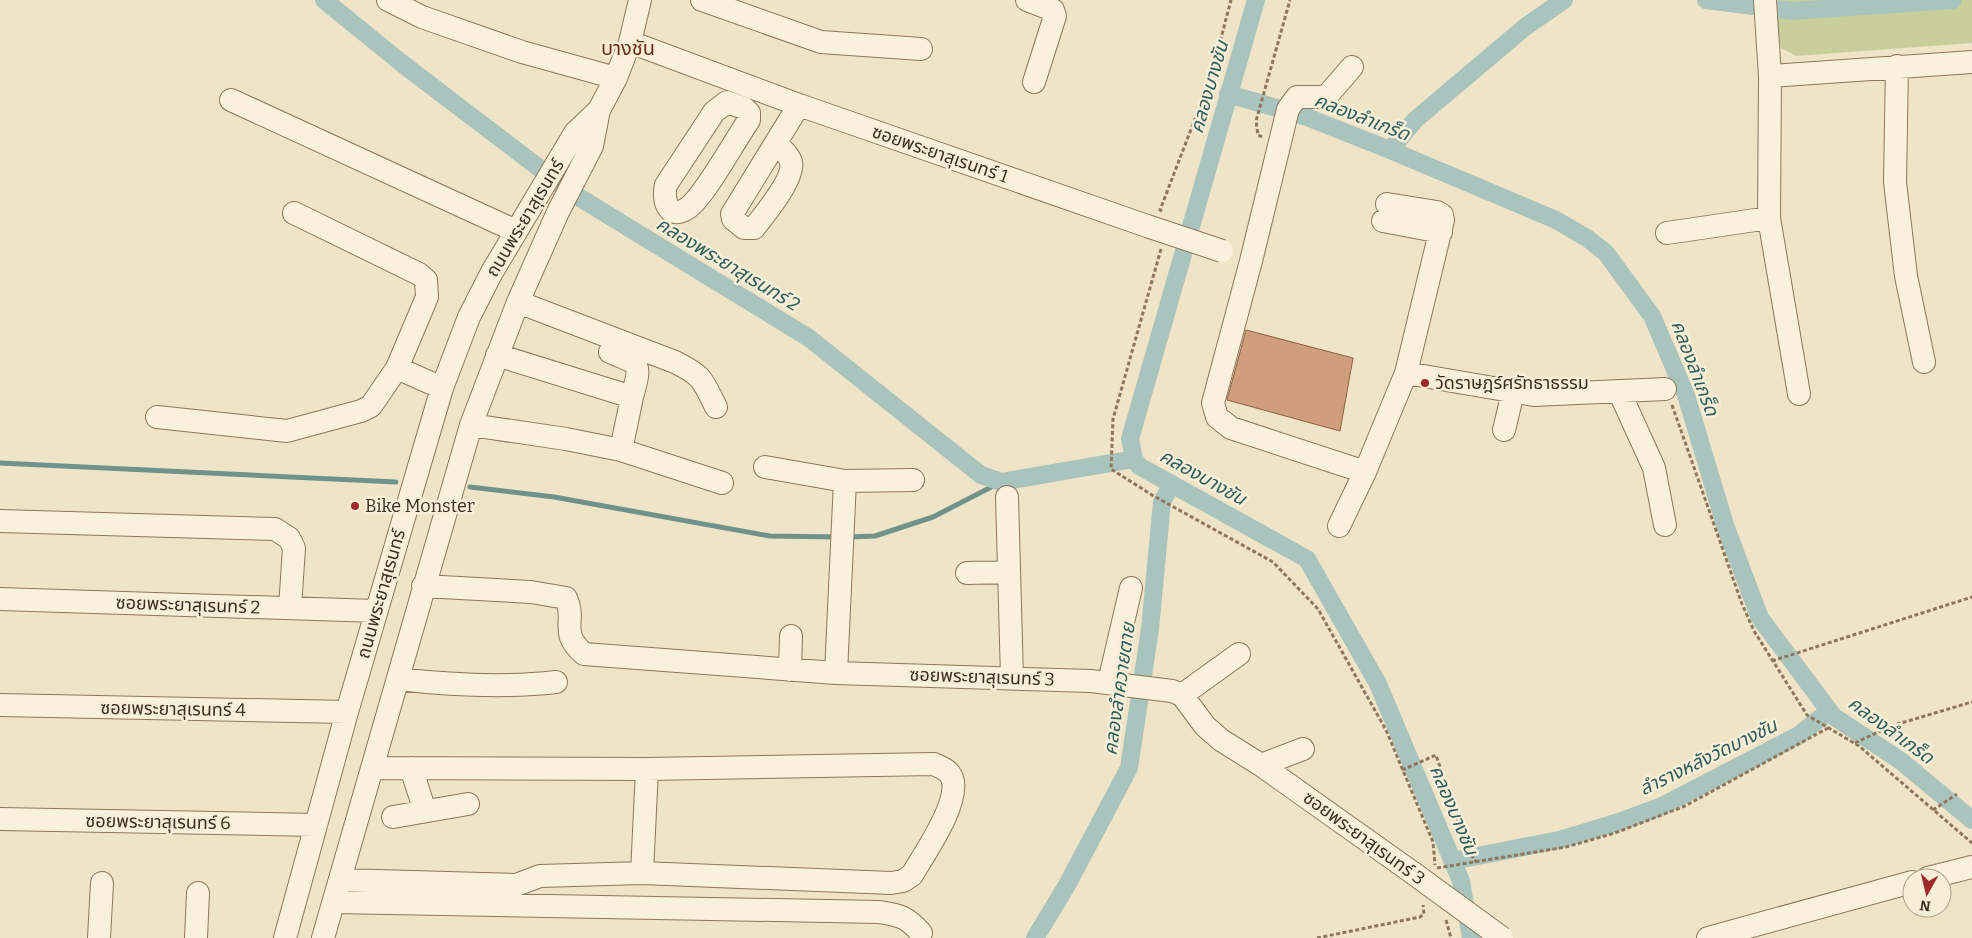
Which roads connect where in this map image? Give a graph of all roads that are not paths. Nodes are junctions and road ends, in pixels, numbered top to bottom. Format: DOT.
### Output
graph roads {
  1 [pos="388,0"];
  2 [pos="640,0"];
  3 [pos="702,0"];
  4 [pos="1027,0"];
  5 [pos="1765,8"];
  6 [pos="630,42"];
  7 [pos="921,49"];
  8 [pos="1972,62"];
  9 [pos="1897,66"];
  10 [pos="1352,67"];
  11 [pos="1770,76"];
  12 [pos="1034,82"];
  13 [pos="608,94"];
  14 [pos="231,100"];
  15 [pos="799,105"];
  16 [pos="700,193"];
  17 [pos="1385,212"];
  18 [pos="294,213"];
  19 [pos="1769,218"];
  20 [pos="516,231"];
  21 [pos="1667,233"];
  22 [pos="1251,261"];
  23 [pos="518,302"];
  24 [pos="574,339"];
  25 [pos="497,355"];
  26 [pos="1924,362"];
  27 [pos="397,368"];
  28 [pos="1406,373"];
  29 [pos="442,388"];
  30 [pos="1665,389"];
  31 [pos="1513,392"];
  32 [pos="1619,392"];
  33 [pos="1799,394"];
  34 [pos="632,397"];
  35 [pos="716,407"];
  36 [pos="157,417"];
  37 [pos="471,425"];
  38 [pos="1504,430"];
  39 [pos="621,450"];
  40 [pos="765,467"];
  41 [pos="1365,472"];
  42 [pos="913,480"];
  43 [pos="845,481"];
  44 [pos="722,483"];
  45 [pos="1007,497"];
  46 [pos="0,521"];
  47 [pos="1665,525"];
  48 [pos="1339,526"];
  49 [pos="967,572"];
  50 [pos="1009,572"];
  51 [pos="423,586"];
  52 [pos="1131,588"];
  53 [pos="0,599"];
  54 [pos="290,608"];
  55 [pos="376,611"];
  56 [pos="791,636"];
  57 [pos="1239,654"];
  58 [pos="790,670"];
  59 [pos="836,673"];
  60 [pos="1012,678"];
  61 [pos="398,679"];
  62 [pos="556,682"];
  63 [pos="1113,683"];
  64 [pos="1177,693"];
  65 [pos="0,705"];
  66 [pos="347,712"];
  67 [pos="1303,749"];
  68 [pos="1261,764"];
  69 [pos="372,768"];
  70 [pos="411,768"];
  71 [pos="648,769"];
  72 [pos="468,804"];
  73 [pos="425,811"];
  74 [pos="393,817"];
  75 [pos="0,819"];
  76 [pos="316,825"];
  77 [pos="1972,867"];
  78 [pos="1952,872"];
  79 [pos="642,873"];
  80 [pos="340,880"];
  81 [pos="102,883"];
  82 [pos="1902,885"];
  83 [pos="198,893"];
  84 [pos="334,902"];
  85 [pos="921,933"];
  86 [pos="99,938"];
  87 [pos="196,938"];
  88 [pos="285,938"];
  89 [pos="323,938"];
  90 [pos="1502,938"];
  91 [pos="1708,938"];
  1 -- 13 [label="street"];
  2 -- 6 [label="street, ถนนพระยาสุเรนทร์"];
  3 -- 7 [label="street"];
  4 -- 12 [label="street"];
  5 -- 11 [label="street"];
  6 -- 13 [label="street, ถนนพระยาสุเรนทร์"];
  6 -- 15 [label="street, ซอยพระยาสุเรนทร์ 1"];
  8 -- 9 [label="street"];
  9 -- 11 [label="street"];
  9 -- 26 [label="street"];
  10 -- 22 [label="street"];
  11 -- 19 [label="street"];
  13 -- 20 [label="street, ถนนพระยาสุเรนทร์"];
  13 -- 23 [label="street, ถนนพระยาสุเรนทร์"];
  14 -- 20 [label="street"];
  15 -- 16 [label="street"];
  15 -- 22 [label="street, ซอยพระยาสุเรนทร์ 1, bridge"];
  16 -- 16 [label="street"];
  17 -- 28 [label="street"];
  18 -- 27 [label="street"];
  19 -- 21 [label="street"];
  19 -- 33 [label="street"];
  20 -- 29 [label="street, ถนนพระยาสุเรนทร์"];
  22 -- 41 [label="street"];
  23 -- 25 [label="street, ถนนพระยาสุเรนทร์"];
  23 -- 35 [label="street"];
  24 -- 34 [label="street"];
  25 -- 34 [label="street"];
  25 -- 37 [label="street, ถนนพระยาสุเรนทร์"];
  27 -- 29 [label="street"];
  27 -- 36 [label="street"];
  28 -- 31 [label="street"];
  28 -- 41 [label="street"];
  29 -- 55 [label="street, ถนนพระยาสุเรนทร์"];
  30 -- 32 [label="street"];
  31 -- 32 [label="street"];
  31 -- 38 [label="street"];
  32 -- 47 [label="street"];
  34 -- 39 [label="street"];
  37 -- 39 [label="street"];
  37 -- 51 [label="street, ถนนพระยาสุเรนทร์"];
  39 -- 44 [label="street"];
  40 -- 43 [label="street"];
  41 -- 48 [label="street"];
  42 -- 43 [label="street"];
  43 -- 59 [label="street"];
  45 -- 50 [label="street"];
  46 -- 54 [label="street"];
  49 -- 50 [label="street"];
  50 -- 60 [label="street"];
  51 -- 58 [label="street, ซอยพระยาสุเรนทร์ 3"];
  51 -- 61 [label="street, ถนนพระยาสุเรนทร์"];
  52 -- 63 [label="street"];
  53 -- 54 [label="street, ซอยพระยาสุเรนทร์ 2"];
  54 -- 55 [label="street, ซอยพระยาสุเรนทร์ 2"];
  55 -- 66 [label="street, ถนนพระยาสุเรนทร์"];
  56 -- 58 [label="street"];
  57 -- 64 [label="street"];
  58 -- 59 [label="street, ซอยพระยาสุเรนทร์ 3"];
  59 -- 60 [label="street, ซอยพระยาสุเรนทร์ 3"];
  60 -- 63 [label="street, ซอยพระยาสุเรนทร์ 3"];
  61 -- 62 [label="street"];
  61 -- 69 [label="street, ถนนพระยาสุเรนทร์"];
  63 -- 64 [label="street, ซอยพระยาสุเรนทร์ 3"];
  64 -- 68 [label="street, ซอยพระยาสุเรนทร์ 3"];
  65 -- 66 [label="street, ซอยพระยาสุเรนทร์ 4"];
  66 -- 76 [label="street, ถนนพระยาสุเรนทร์"];
  67 -- 68 [label="street"];
  68 -- 90 [label="street, ซอยพระยาสุเรนทร์ 3, bridge"];
  69 -- 70 [label="street"];
  69 -- 80 [label="street, ถนนพระยาสุเรนทร์"];
  70 -- 71 [label="street"];
  70 -- 73 [label="street"];
  71 -- 79 [label="street"];
  71 -- 79 [label="street"];
  72 -- 73 [label="street"];
  73 -- 74 [label="street"];
  75 -- 76 [label="street, ซอยพระยาสุเรนทร์ 6"];
  76 -- 88 [label="street, ถนนพระยาสุเรนทร์"];
  77 -- 78 [label="street"];
  79 -- 80 [label="street"];
  80 -- 84 [label="street, ถนนพระยาสุเรนทร์"];
  81 -- 86 [label="street"];
  82 -- 91 [label="street"];
  83 -- 87 [label="street"];
  84 -- 85 [label="street"];
  84 -- 89 [label="street, ถนนพระยาสุเรนทร์"];
}
